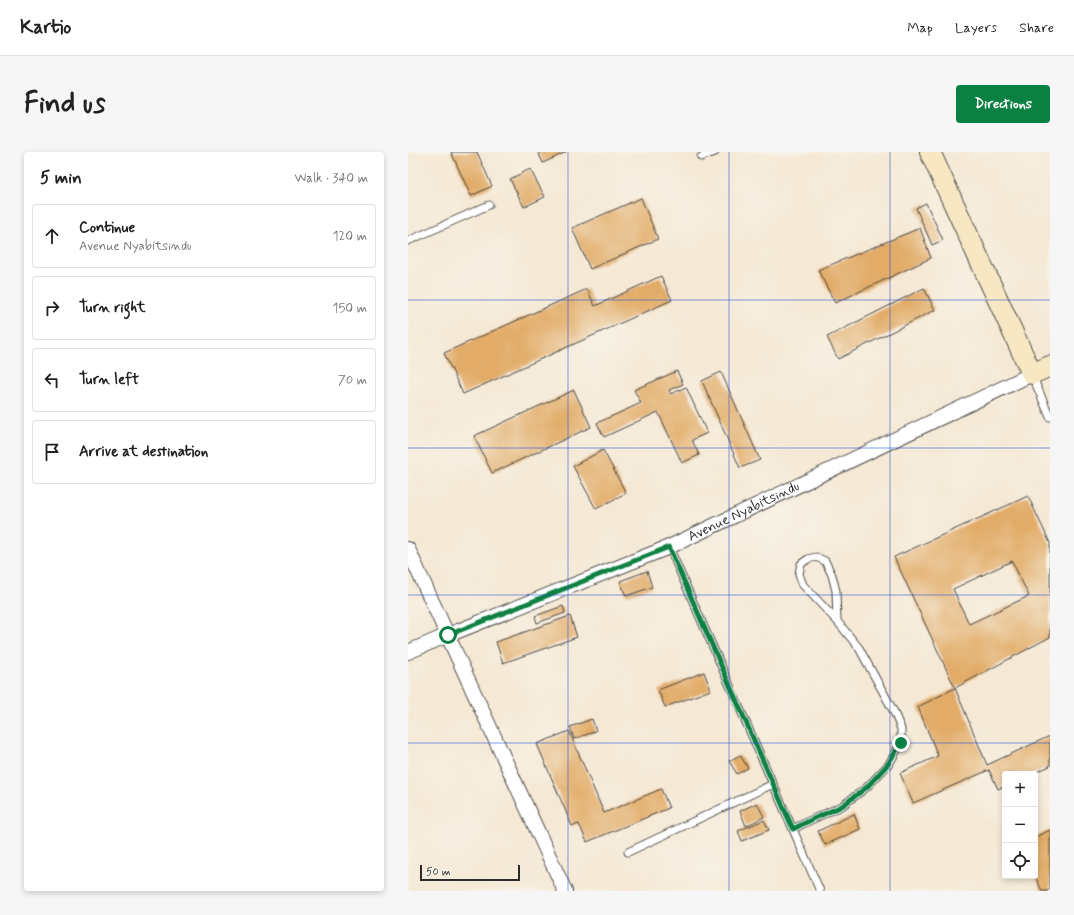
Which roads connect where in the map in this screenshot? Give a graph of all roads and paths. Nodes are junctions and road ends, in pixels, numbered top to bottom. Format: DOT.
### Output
graph roads {
  1 [pos="715,152"];
  2 [pos="930,152"];
  3 [pos="701,157"];
  4 [pos="488,205"];
  5 [pos="408,241"];
  6 [pos="1050,366"];
  7 [pos="1032,374"];
  8 [pos="1050,417"];
  9 [pos="669,547"];
  10 [pos="408,549"];
  11 [pos="837,621"];
  12 [pos="448,635"];
  13 [pos="408,652"];
  14 [pos="773,784"];
  15 [pos="793,829"];
  16 [pos="628,852"];
  17 [pos="565,891"];
  18 [pos="820,891"];
  1 -- 3 [label="lane"];
  2 -- 7 [label="street"];
  4 -- 5 [label="lane"];
  6 -- 7 [label="street, Avenue Nyabitsindu"];
  7 -- 8 [label="lane"];
  7 -- 9 [label="street, Avenue Nyabitsindu"];
  9 -- 12 [label="street, Avenue Nyabitsindu"];
  9 -- 14 [label="lane"];
  10 -- 12 [label="street"];
  11 -- 11 [label="lane"];
  11 -- 15 [label="lane"];
  12 -- 13 [label="street, Avenue Nyabitsindu"];
  12 -- 17 [label="street"];
  14 -- 15 [label="lane"];
  14 -- 16 [label="lane"];
  15 -- 18 [label="lane"];
}
